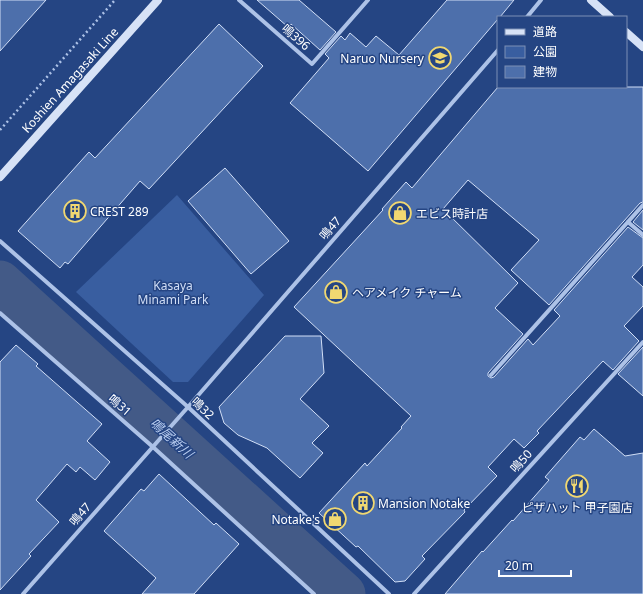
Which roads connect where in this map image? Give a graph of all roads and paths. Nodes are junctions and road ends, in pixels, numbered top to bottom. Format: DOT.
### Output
graph roads {
  1 [pos="115,0"];
  2 [pos="158,0"];
  3 [pos="239,0"];
  4 [pos="368,0"];
  5 [pos="541,0"];
  6 [pos="591,0"];
  7 [pos="528,16"];
  8 [pos="609,16"];
  9 [pos="627,33"];
  10 [pos="643,47"];
  11 [pos="497,51"];
  12 [pos="0,130"];
  13 [pos="0,177"];
  14 [pos="643,205"];
  15 [pos="628,222"];
  16 [pos="643,235"];
  17 [pos="0,241"];
  18 [pos="0,312"];
  19 [pos="643,342"];
  20 [pos="491,375"];
  21 [pos="188,407"];
  22 [pos="153,447"];
  23 [pos="22,594"];
  24 [pos="314,594"];
  25 [pos="389,594"];
  26 [pos="414,594"];
  1 -- 12 [label="path"];
  2 -- 13 [label="main road, Koshien Amagasaki Line"];
  3 -- 4 [label="street, 鳴396"];
  5 -- 7 [label="street"];
  6 -- 8 [label="main road"];
  9 -- 10 [label="main road"];
  11 -- 21 [label="street, 鳴47"];
  14 -- 15 [label="street"];
  15 -- 16 [label="street"];
  15 -- 20 [label="street"];
  17 -- 21 [label="street, 鳴32"];
  18 -- 22 [label="street, 鳴31"];
  19 -- 26 [label="street, 鳴50"];
  21 -- 22 [label="street, 鳴47"];
  21 -- 25 [label="street, 鳴32"];
  22 -- 23 [label="street, 鳴47"];
  22 -- 24 [label="street, 鳴31"];
}
